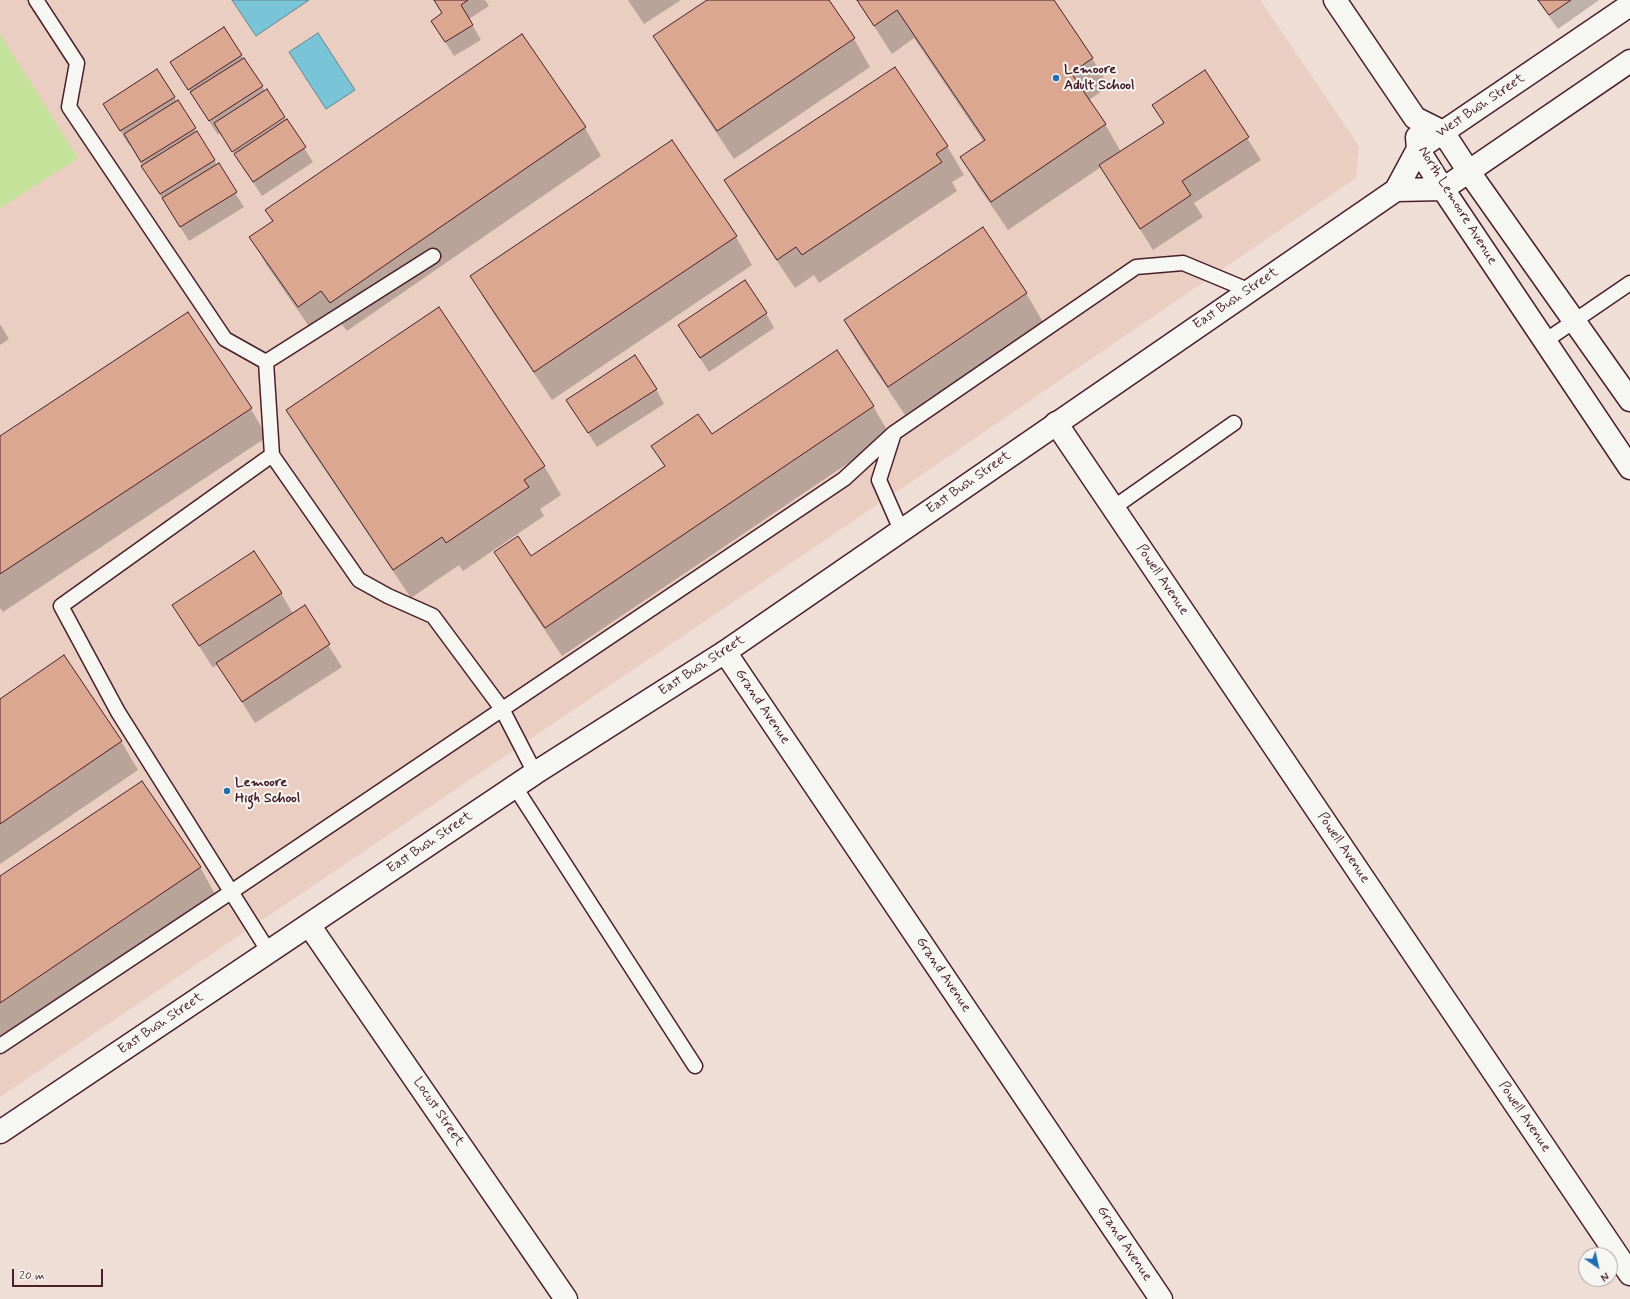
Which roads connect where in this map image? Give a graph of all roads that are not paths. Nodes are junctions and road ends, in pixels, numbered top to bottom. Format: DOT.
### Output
graph roads {
  1 [pos="36,0"];
  2 [pos="1335,0"];
  3 [pos="1630,4"];
  4 [pos="1630,60"];
  5 [pos="1415,118"];
  6 [pos="1443,132"];
  7 [pos="1418,149"];
  8 [pos="1469,172"];
  9 [pos="1443,189"];
  10 [pos="1396,190"];
  11 [pos="433,256"];
  12 [pos="1630,283"];
  13 [pos="1248,290"];
  14 [pos="1574,320"];
  15 [pos="1545,341"];
  16 [pos="266,362"];
  17 [pos="1630,400"];
  18 [pos="1056,423"];
  19 [pos="1234,424"];
  20 [pos="894,433"];
  21 [pos="272,455"];
  22 [pos="1630,468"];
  23 [pos="1113,508"];
  24 [pos="902,530"];
  25 [pos="725,652"];
  26 [pos="502,709"];
  27 [pos="535,773"];
  28 [pos="515,786"];
  29 [pos="231,892"];
  30 [pos="309,925"];
  31 [pos="269,952"];
  32 [pos="0,1046"];
  33 [pos="695,1066"];
  34 [pos="0,1132"];
  35 [pos="1630,1274"];
  36 [pos="566,1299"];
  37 [pos="1161,1299"];
  1 -- 16 [label="lane"];
  2 -- 5 [label="main road"];
  3 -- 6 [label="main road, West Bush Street"];
  4 -- 8 [label="main road"];
  5 -- 6 [label="main road, North Lemoore Avenue"];
  5 -- 7 [label="main road, North Lemoore Avenue"];
  6 -- 7 [label="main road, West Bush Street"];
  6 -- 8 [label="main road, North Lemoore Avenue"];
  7 -- 9 [label="main road, North Lemoore Avenue"];
  7 -- 10 [label="main road, West Bush Street"];
  8 -- 9 [label="main road"];
  8 -- 14 [label="main road, North Lemoore Avenue"];
  9 -- 10 [label="main road"];
  9 -- 15 [label="main road, North Lemoore Avenue"];
  10 -- 13 [label="main road, East Bush Street"];
  11 -- 16 [label="lane"];
  12 -- 14 [label="lane"];
  13 -- 18 [label="main road, East Bush Street"];
  13 -- 20 [label="lane"];
  14 -- 15 [label="lane"];
  14 -- 17 [label="main road, North Lemoore Avenue"];
  15 -- 22 [label="main road, North Lemoore Avenue"];
  16 -- 21 [label="lane"];
  18 -- 23 [label="main road, Powell Avenue"];
  18 -- 24 [label="main road, East Bush Street"];
  19 -- 23 [label="lane"];
  20 -- 24 [label="lane"];
  20 -- 26 [label="lane"];
  21 -- 26 [label="lane"];
  21 -- 29 [label="lane"];
  23 -- 35 [label="main road, Powell Avenue"];
  24 -- 25 [label="main road, East Bush Street"];
  25 -- 27 [label="main road, East Bush Street"];
  25 -- 37 [label="main road, Grand Avenue"];
  26 -- 27 [label="lane"];
  26 -- 29 [label="lane"];
  27 -- 28 [label="main road, East Bush Street"];
  28 -- 30 [label="main road, East Bush Street"];
  28 -- 33 [label="lane"];
  29 -- 31 [label="lane"];
  29 -- 32 [label="lane"];
  30 -- 31 [label="main road, East Bush Street"];
  30 -- 36 [label="main road, Locust Street"];
  31 -- 34 [label="main road, East Bush Street"];
}
